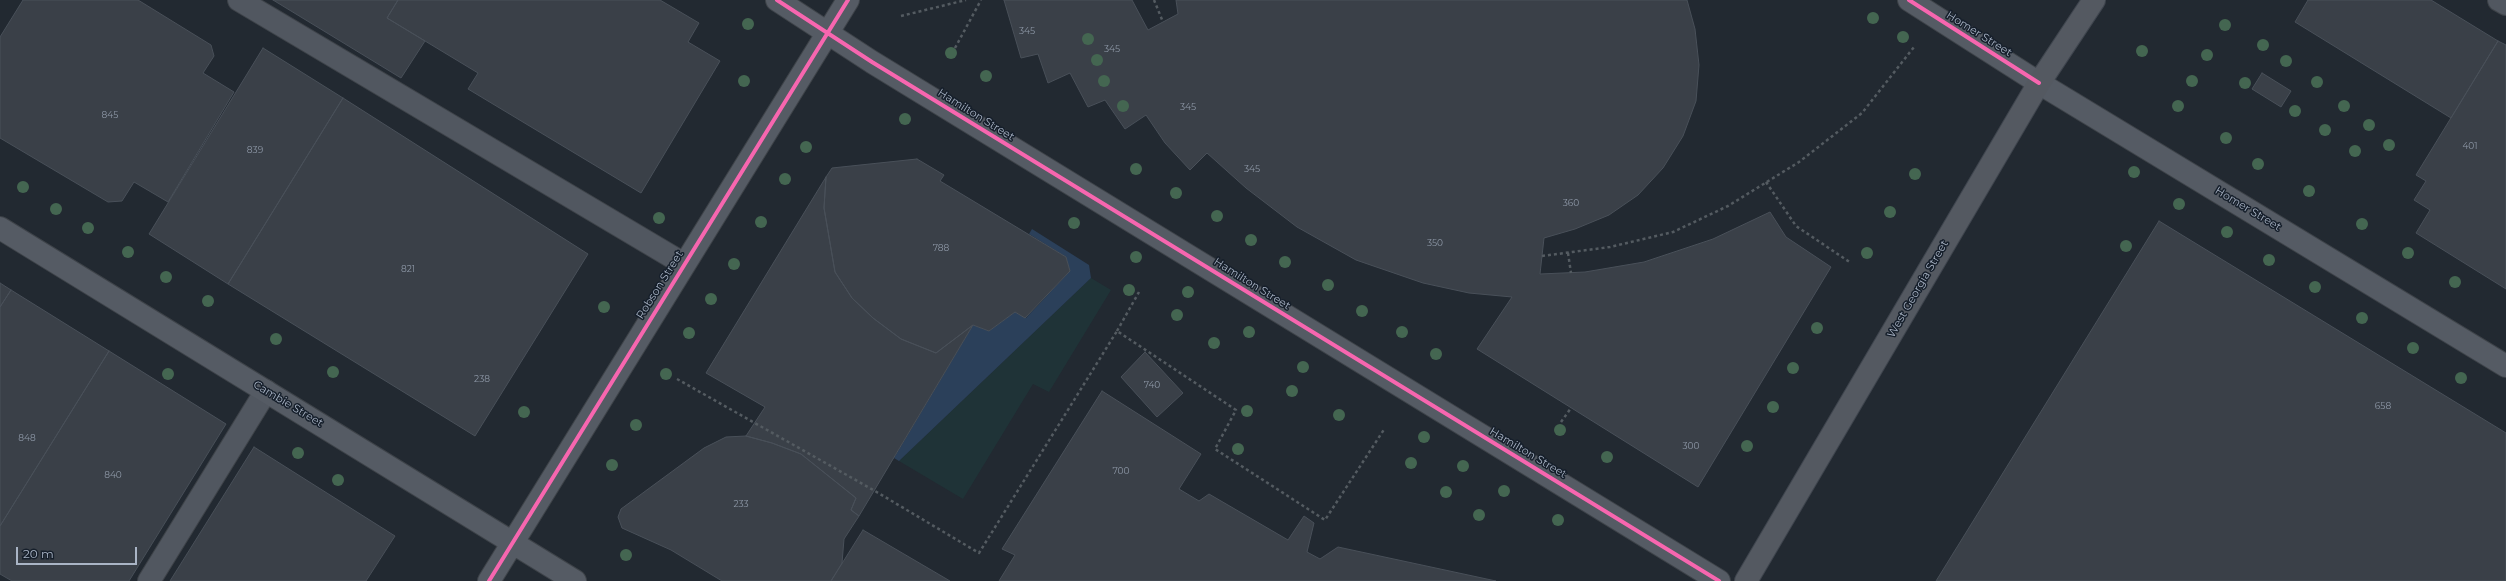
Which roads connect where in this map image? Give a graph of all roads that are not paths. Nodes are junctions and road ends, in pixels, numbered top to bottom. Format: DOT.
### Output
graph roads {
  1 [pos="239,0"];
  2 [pos="777,0"];
  3 [pos="848,0"];
  4 [pos="1909,0"];
  5 [pos="2094,0"];
  6 [pos="2499,0"];
  7 [pos="2506,4"];
  8 [pos="828,33"];
  9 [pos="2039,82"];
  10 [pos="0,228"];
  11 [pos="684,264"];
  12 [pos="2506,366"];
  13 [pos="266,390"];
  14 [pos="514,542"];
  15 [pos="149,581"];
  16 [pos="489,581"];
  17 [pos="575,581"];
  18 [pos="1719,581"];
  19 [pos="1746,581"];
  1 -- 11 [label="lane"];
  2 -- 8 [label="street, Hamilton Street"];
  3 -- 8 [label="street, Robson Street"];
  4 -- 9 [label="street, Homer Street"];
  5 -- 9 [label="main road, West Georgia Street"];
  6 -- 7 [label="lane"];
  8 -- 11 [label="street, Robson Street"];
  8 -- 18 [label="street, Hamilton Street"];
  9 -- 12 [label="street, Homer Street"];
  9 -- 19 [label="main road, West Georgia Street"];
  10 -- 13 [label="street, Cambie Street"];
  11 -- 14 [label="street, Robson Street"];
  13 -- 14 [label="street, Cambie Street"];
  13 -- 15 [label="lane"];
  14 -- 16 [label="street, Robson Street"];
  14 -- 17 [label="street, Cambie Street"];
}
